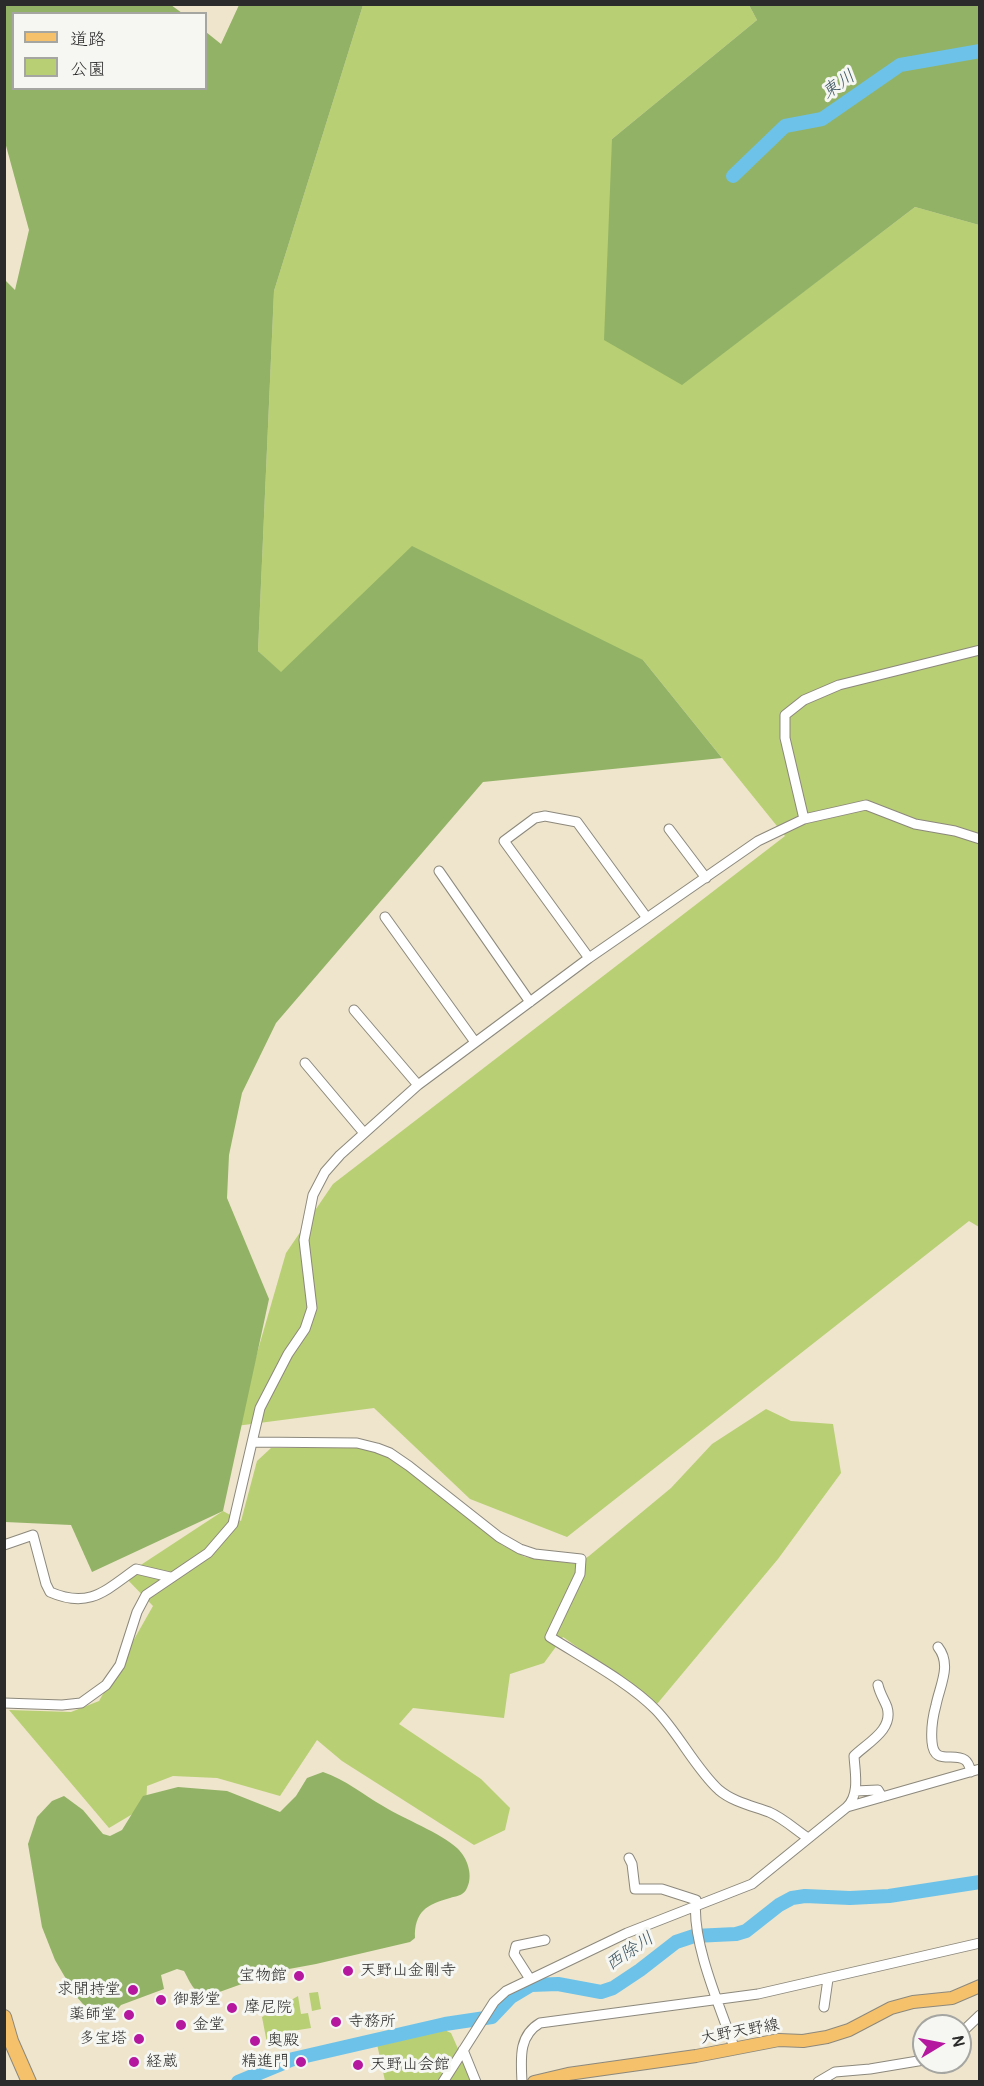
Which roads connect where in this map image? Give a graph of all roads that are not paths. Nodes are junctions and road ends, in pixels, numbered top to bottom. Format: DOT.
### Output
graph roads {
  1 [pos="980,650"];
  2 [pos="804,819"];
  3 [pos="669,829"];
  4 [pos="980,839"];
  5 [pos="439,871"];
  6 [pos="705,878"];
  7 [pos="385,917"];
  8 [pos="647,918"];
  9 [pos="589,958"];
  10 [pos="530,1002"];
  11 [pos="354,1010"];
  12 [pos="475,1042"];
  13 [pos="304,1063"];
  14 [pos="418,1085"];
  15 [pos="364,1133"];
  16 [pos="252,1442"];
  17 [pos="4,1545"];
  18 [pos="170,1577"];
  19 [pos="938,1647"];
  20 [pos="878,1685"];
  21 [pos="4,1702"];
  22 [pos="975,1770"];
  23 [pos="855,1791"];
  24 [pos="882,1797"];
  25 [pos="847,1807"];
  26 [pos="808,1838"];
  27 [pos="629,1858"];
  28 [pos="695,1908"];
  29 [pos="545,1940"];
  30 [pos="980,1943"];
  31 [pos="530,1978"];
  32 [pos="828,1979"];
  33 [pos="980,1986"];
  34 [pos="718,2001"];
  35 [pos="824,2007"];
  36 [pos="4,2017"];
  37 [pos="734,2047"];
  38 [pos="463,2050"];
  39 [pos="912,2062"];
  40 [pos="29,2082"];
  41 [pos="443,2082"];
  42 [pos="476,2082"];
  43 [pos="522,2082"];
  44 [pos="534,2082"];
  45 [pos="818,2082"];
  1 -- 2 [label="street"];
  2 -- 4 [label="street"];
  2 -- 6 [label="street"];
  3 -- 6 [label="street"];
  5 -- 10 [label="street"];
  6 -- 8 [label="street"];
  7 -- 12 [label="street"];
  8 -- 9 [label="street"];
  8 -- 9 [label="street"];
  9 -- 10 [label="street"];
  10 -- 12 [label="street"];
  11 -- 14 [label="street"];
  12 -- 14 [label="street"];
  13 -- 15 [label="street"];
  14 -- 15 [label="street"];
  15 -- 16 [label="street"];
  16 -- 18 [label="street"];
  16 -- 26 [label="street"];
  17 -- 18 [label="street"];
  18 -- 21 [label="street"];
  19 -- 22 [label="street"];
  20 -- 23 [label="street"];
  22 -- 24 [label="street"];
  23 -- 24 [label="street"];
  23 -- 25 [label="street"];
  24 -- 25 [label="street"];
  25 -- 26 [label="street"];
  26 -- 28 [label="street"];
  27 -- 28 [label="street"];
  28 -- 31 [label="street"];
  28 -- 34 [label="street"];
  29 -- 31 [label="street"];
  30 -- 32 [label="street"];
  31 -- 38 [label="street"];
  32 -- 34 [label="street"];
  32 -- 35 [label="street"];
  33 -- 37 [label="main road, 大野天野線"];
  34 -- 37 [label="street"];
  34 -- 43 [label="street"];
  36 -- 40 [label="highway"];
  37 -- 44 [label="main road, 大野天野線"];
  38 -- 41 [label="street"];
  38 -- 42 [label="street"];
  39 -- 45 [label="street"];
}
